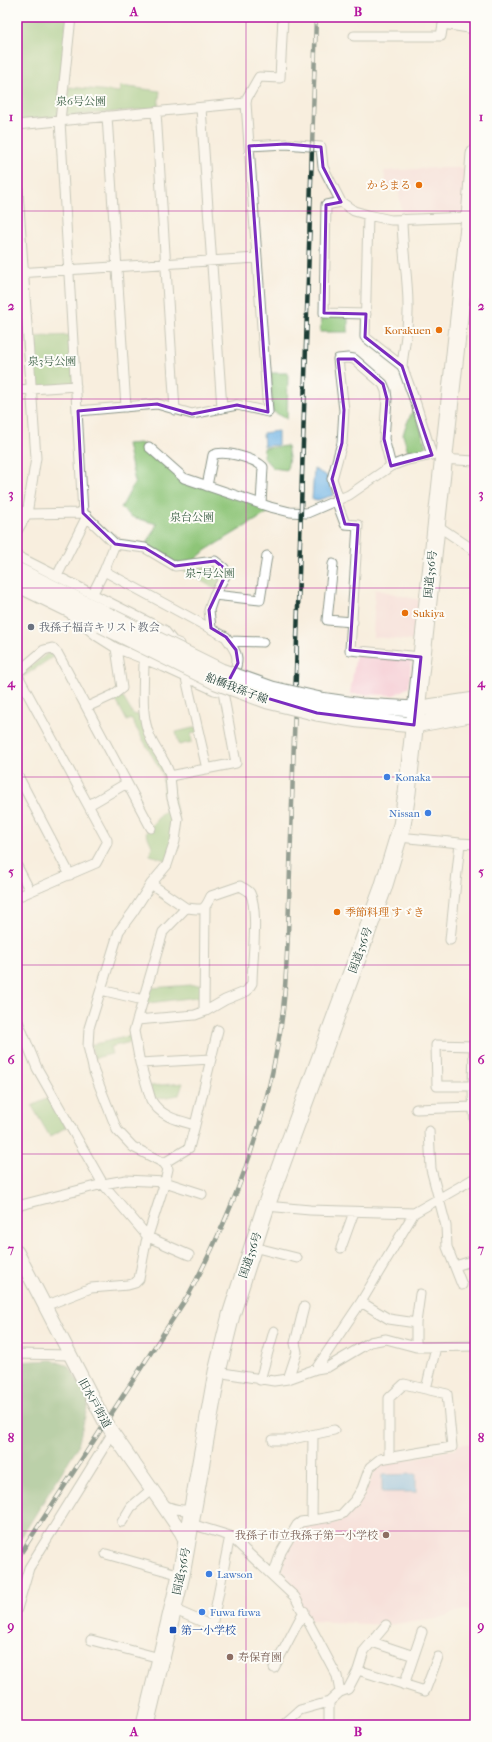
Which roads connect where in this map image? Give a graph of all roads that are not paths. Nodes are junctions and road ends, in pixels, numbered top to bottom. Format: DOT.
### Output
graph roads {
  1 [pos="71,17"];
  2 [pos="282,17"];
  3 [pos="475,28"];
  4 [pos="354,36"];
  5 [pos="246,103"];
  6 [pos="200,108"];
  7 [pos="156,112"];
  8 [pos="107,116"];
  9 [pos="60,121"];
  10 [pos="17,125"];
  11 [pos="249,146"];
  12 [pos="475,154"];
  13 [pos="17,177"];
  14 [pos="341,202"];
  15 [pos="368,214"];
  16 [pos="472,214"];
  17 [pos="402,218"];
  18 [pos="257,258"];
  19 [pos="211,261"];
  20 [pos="166,264"];
  21 [pos="117,267"];
  22 [pos="69,270"];
  23 [pos="20,273"];
  24 [pos="366,314"];
  25 [pos="402,366"];
  26 [pos="76,386"];
  27 [pos="32,389"];
  28 [pos="17,390"];
  29 [pos="126,407"];
  30 [pos="222,408"];
  31 [pos="175,410"];
  32 [pos="78,411"];
  33 [pos="149,447"];
  34 [pos="437,457"];
  35 [pos="475,461"];
  36 [pos="391,466"];
  37 [pos="207,486"];
  38 [pos="338,499"];
  39 [pos="261,504"];
  40 [pos="17,509"];
  41 [pos="27,514"];
  42 [pos="85,515"];
  43 [pos="436,524"];
  44 [pos="17,531"];
  45 [pos="115,544"];
  46 [pos="475,551"];
  47 [pos="17,556"];
  48 [pos="267,556"];
  49 [pos="333,564"];
  50 [pos="17,570"];
  51 [pos="104,571"];
  52 [pos="57,576"];
  53 [pos="17,584"];
  54 [pos="92,593"];
  55 [pos="214,595"];
  56 [pos="62,606"];
  57 [pos="104,620"];
  58 [pos="353,622"];
  59 [pos="211,628"];
  60 [pos="229,641"];
  61 [pos="263,642"];
  62 [pos="116,648"];
  63 [pos="421,657"];
  64 [pos="144,660"];
  65 [pos="234,672"];
  66 [pos="17,674"];
  67 [pos="186,678"];
  68 [pos="223,692"];
  69 [pos="475,700"];
  70 [pos="87,707"];
  71 [pos="475,714"];
  72 [pos="415,717"];
  73 [pos="207,769"];
  74 [pos="17,774"];
  75 [pos="170,776"];
  76 [pos="127,783"];
  77 [pos="89,805"];
  78 [pos="151,828"];
  79 [pos="399,837"];
  80 [pos="460,843"];
  81 [pos="475,844"];
  82 [pos="17,866"];
  83 [pos="70,875"];
  84 [pos="151,884"];
  85 [pos="30,891"];
  86 [pos="17,897"];
  87 [pos="186,908"];
  88 [pos="205,908"];
  89 [pos="450,940"];
  90 [pos="101,990"];
  91 [pos="143,1000"];
  92 [pos="206,1011"];
  93 [pos="17,1019"];
  94 [pos="138,1020"];
  95 [pos="218,1030"];
  96 [pos="211,1059"];
  97 [pos="140,1063"];
  98 [pos="473,1086"];
  99 [pos="473,1108"];
  100 [pos="416,1109"];
  101 [pos="475,1120"];
  102 [pos="195,1125"];
  103 [pos="429,1131"];
  104 [pos="164,1163"];
  105 [pos="475,1178"];
  106 [pos="166,1182"];
  107 [pos="104,1184"];
  108 [pos="202,1194"];
  109 [pos="439,1198"];
  110 [pos="17,1206"];
  111 [pos="266,1206"];
  112 [pos="354,1212"];
  113 [pos="414,1213"];
  114 [pos="148,1238"];
  115 [pos="253,1247"];
  116 [pos="341,1248"];
  117 [pos="17,1252"];
  118 [pos="189,1255"];
  119 [pos="297,1258"];
  120 [pos="475,1260"];
  121 [pos="455,1266"];
  122 [pos="462,1285"];
  123 [pos="420,1294"];
  124 [pos="361,1302"];
  125 [pos="45,1306"];
  126 [pos="304,1307"];
  127 [pos="416,1323"];
  128 [pos="274,1331"];
  129 [pos="475,1346"];
  130 [pos="416,1347"];
  131 [pos="436,1347"];
  132 [pos="17,1354"];
  133 [pos="70,1355"];
  134 [pos="316,1369"];
  135 [pos="217,1372"];
  136 [pos="288,1379"];
  137 [pos="260,1380"];
  138 [pos="426,1389"];
  139 [pos="334,1430"];
  140 [pos="112,1434"];
  141 [pos="312,1436"];
  142 [pos="273,1440"];
  143 [pos="389,1457"];
  144 [pos="152,1489"];
  145 [pos="162,1504"];
  146 [pos="192,1517"];
  147 [pos="312,1519"];
  148 [pos="122,1522"];
  149 [pos="230,1536"];
  150 [pos="187,1544"];
  151 [pos="106,1554"];
  152 [pos="181,1575"];
  153 [pos="273,1576"];
  154 [pos="17,1609"];
  155 [pos="173,1609"];
  156 [pos="304,1611"];
  157 [pos="386,1625"];
  158 [pos="422,1632"];
  159 [pos="91,1640"];
  160 [pos="372,1642"];
  161 [pos="414,1656"];
  162 [pos="438,1657"];
  163 [pos="160,1658"];
  164 [pos="274,1668"];
  165 [pos="358,1670"];
  166 [pos="404,1685"];
  167 [pos="340,1692"];
  168 [pos="329,1702"];
  169 [pos="145,1725"];
  170 [pos="283,1725"];
  171 [pos="330,1725"];
  1 -- 9 [label="street"];
  2 -- 5 [label="street"];
  3 -- 4 [label="street"];
  5 -- 6 [label="street"];
  5 -- 11 [label="street"];
  6 -- 7 [label="street"];
  6 -- 19 [label="street"];
  7 -- 8 [label="street"];
  7 -- 20 [label="street"];
  8 -- 9 [label="street"];
  8 -- 21 [label="street"];
  9 -- 10 [label="street"];
  9 -- 22 [label="street"];
  11 -- 14 [label="street"];
  11 -- 18 [label="street"];
  12 -- 16 [label="highway, 国道356号"];
  13 -- 23 [label="street"];
  14 -- 15 [label="street"];
  14 -- 24 [label="street"];
  15 -- 17 [label="street"];
  15 -- 24 [label="street"];
  16 -- 17 [label="street"];
  16 -- 34 [label="highway, 国道356号"];
  17 -- 25 [label="street"];
  18 -- 19 [label="street"];
  18 -- 30 [label="street"];
  19 -- 20 [label="street"];
  19 -- 30 [label="street"];
  20 -- 21 [label="street"];
  20 -- 31 [label="street"];
  21 -- 22 [label="street"];
  21 -- 29 [label="street"];
  22 -- 23 [label="street"];
  22 -- 26 [label="street"];
  23 -- 27 [label="street"];
  24 -- 25 [label="street"];
  25 -- 34 [label="street"];
  26 -- 27 [label="street"];
  26 -- 32 [label="street"];
  27 -- 28 [label="street"];
  27 -- 41 [label="street"];
  29 -- 31 [label="street"];
  29 -- 32 [label="street"];
  30 -- 31 [label="street"];
  32 -- 42 [label="street"];
  33 -- 37 [label="street"];
  34 -- 35 [label="street"];
  34 -- 36 [label="street"];
  34 -- 43 [label="highway, 国道356号"];
  36 -- 38 [label="street"];
  36 -- 38 [label="street"];
  37 -- 39 [label="street"];
  37 -- 39 [label="street"];
  38 -- 39 [label="street"];
  38 -- 58 [label="street"];
  40 -- 41 [label="street"];
  41 -- 42 [label="street"];
  41 -- 44 [label="street"];
  42 -- 45 [label="street"];
  42 -- 52 [label="street"];
  43 -- 46 [label="street"];
  43 -- 63 [label="highway, 国道356号"];
  45 -- 51 [label="street"];
  45 -- 55 [label="street"];
  47 -- 52 [label="street"];
  48 -- 55 [label="street"];
  49 -- 58 [label="street"];
  50 -- 57 [label="main road, 船橋我孫子線"];
  51 -- 54 [label="street"];
  51 -- 59 [label="street"];
  52 -- 54 [label="street"];
  53 -- 56 [label="main road, 船橋我孫子線"];
  54 -- 65 [label="street"];
  55 -- 59 [label="street"];
  56 -- 57 [label="main road, 船橋我孫子線"];
  56 -- 62 [label="street"];
  57 -- 72 [label="main road, 船橋我孫子線, bridge"];
  58 -- 63 [label="street"];
  59 -- 60 [label="street"];
  60 -- 61 [label="street"];
  60 -- 65 [label="street"];
  62 -- 64 [label="street"];
  62 -- 70 [label="street"];
  63 -- 72 [label="highway, 国道356号"];
  64 -- 67 [label="street"];
  64 -- 75 [label="street"];
  65 -- 68 [label="street"];
  66 -- 70 [label="street"];
  66 -- 77 [label="street"];
  67 -- 68 [label="street"];
  67 -- 73 [label="street"];
  68 -- 73 [label="street"];
  69 -- 72 [label="main road, 船橋我孫子線"];
  70 -- 76 [label="street"];
  71 -- 72 [label="main road, 船橋我孫子線"];
  72 -- 79 [label="highway, 国道356号"];
  73 -- 75 [label="street"];
  74 -- 83 [label="street"];
  75 -- 84 [label="street"];
  76 -- 77 [label="street"];
  76 -- 78 [label="street"];
  77 -- 83 [label="street"];
  79 -- 80 [label="street"];
  79 -- 111 [label="highway, 国道356号"];
  80 -- 81 [label="street"];
  80 -- 89 [label="street"];
  82 -- 85 [label="street"];
  83 -- 85 [label="street"];
  84 -- 87 [label="street"];
  84 -- 90 [label="street"];
  85 -- 86 [label="street"];
  87 -- 88 [label="street"];
  87 -- 91 [label="street"];
  88 -- 92 [label="street"];
  88 -- 92 [label="street"];
  90 -- 91 [label="street"];
  90 -- 104 [label="street"];
  91 -- 94 [label="street"];
  92 -- 94 [label="street"];
  93 -- 107 [label="street"];
  94 -- 97 [label="street"];
  95 -- 96 [label="street"];
  96 -- 97 [label="street"];
  96 -- 102 [label="street"];
  97 -- 102 [label="street"];
  98 -- 98 [label="street"];
  98 -- 99 [label="street"];
  99 -- 100 [label="street"];
  99 -- 101 [label="street"];
  102 -- 104 [label="street"];
  103 -- 109 [label="street"];
  104 -- 106 [label="street"];
  105 -- 109 [label="street"];
  106 -- 107 [label="street"];
  106 -- 108 [label="street"];
  106 -- 114 [label="street"];
  107 -- 110 [label="street"];
  107 -- 114 [label="street"];
  109 -- 113 [label="street"];
  109 -- 121 [label="street"];
  111 -- 112 [label="street"];
  111 -- 115 [label="highway, 国道356号"];
  112 -- 113 [label="street"];
  112 -- 116 [label="street"];
  113 -- 124 [label="street"];
  114 -- 118 [label="street"];
  114 -- 125 [label="street"];
  115 -- 119 [label="street"];
  115 -- 135 [label="highway, 国道356号"];
  117 -- 125 [label="street, 旧水戸街道"];
  120 -- 121 [label="street"];
  121 -- 122 [label="street"];
  123 -- 127 [label="street"];
  124 -- 127 [label="street"];
  124 -- 134 [label="street"];
  125 -- 133 [label="street, 旧水戸街道"];
  126 -- 136 [label="street"];
  127 -- 130 [label="street"];
  128 -- 137 [label="street"];
  129 -- 131 [label="street"];
  130 -- 131 [label="street"];
  130 -- 134 [label="street"];
  131 -- 138 [label="street"];
  132 -- 133 [label="street"];
  133 -- 140 [label="street, 旧水戸街道"];
  134 -- 136 [label="street"];
  135 -- 137 [label="street"];
  135 -- 146 [label="highway, 国道356号"];
  136 -- 137 [label="street"];
  138 -- 143 [label="street"];
  138 -- 143 [label="street"];
  139 -- 141 [label="street"];
  140 -- 144 [label="street, 旧水戸街道"];
  140 -- 154 [label="street"];
  141 -- 142 [label="street"];
  141 -- 147 [label="street"];
  143 -- 147 [label="street"];
  144 -- 145 [label="street, 旧水戸街道"];
  144 -- 148 [label="street"];
  145 -- 146 [label="street"];
  145 -- 150 [label="street, 旧水戸街道"];
  146 -- 149 [label="street"];
  146 -- 150 [label="highway, 国道356号"];
  147 -- 153 [label="street"];
  149 -- 153 [label="street"];
  149 -- 155 [label="street"];
  150 -- 152 [label="highway, 国道356号"];
  151 -- 152 [label="street"];
  152 -- 155 [label="highway, 国道356号"];
  153 -- 156 [label="street"];
  155 -- 163 [label="highway, 国道356号"];
  156 -- 164 [label="street"];
  156 -- 167 [label="street"];
  157 -- 160 [label="street"];
  158 -- 161 [label="street"];
  159 -- 163 [label="street"];
  160 -- 161 [label="street"];
  160 -- 165 [label="street"];
  161 -- 166 [label="street"];
  162 -- 166 [label="street"];
  163 -- 169 [label="highway, 国道356号"];
  165 -- 166 [label="street"];
  165 -- 167 [label="street"];
  167 -- 168 [label="street"];
  168 -- 170 [label="street"];
  168 -- 171 [label="street"];
}
